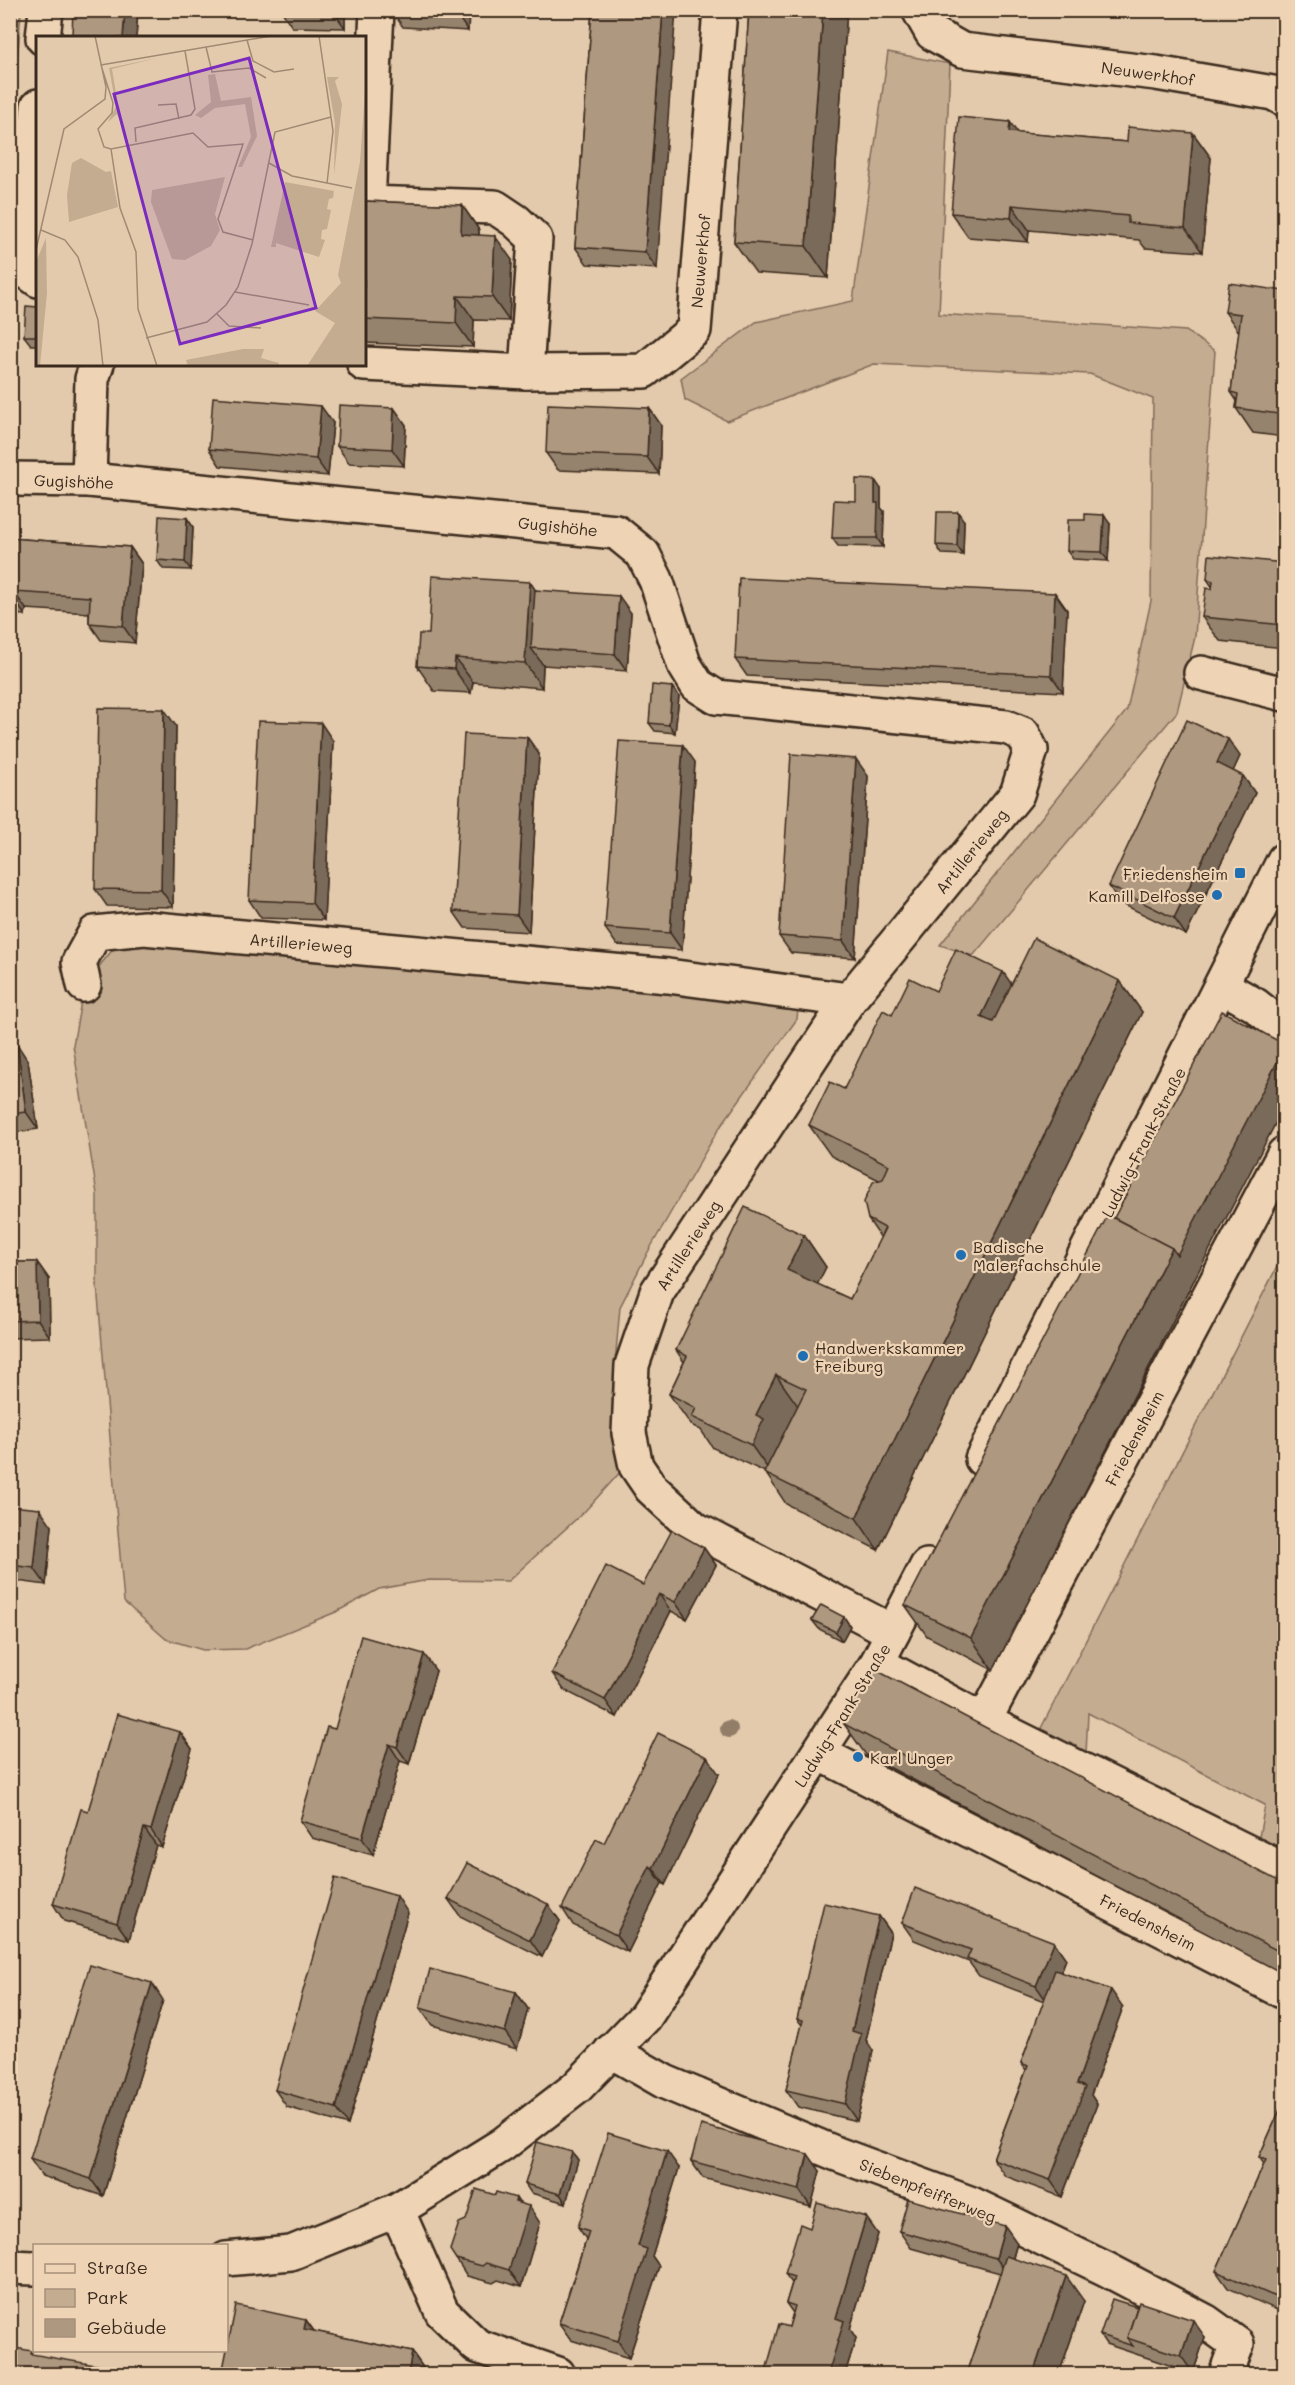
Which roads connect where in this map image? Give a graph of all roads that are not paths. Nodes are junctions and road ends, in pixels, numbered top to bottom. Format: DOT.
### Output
graph roads {
  1 [pos="46,10"];
  2 [pos="377,10"];
  3 [pos="720,10"];
  4 [pos="919,10"];
  5 [pos="44,36"];
  6 [pos="1284,99"];
  7 [pos="36,128"];
  8 [pos="366,203"];
  9 [pos="36,279"];
  10 [pos="366,364"];
  11 [pos="96,366"];
  12 [pos="526,372"];
  13 [pos="10,479"];
  14 [pos="89,480"];
  15 [pos="1201,673"];
  16 [pos="1284,694"];
  17 [pos="1031,750"];
  18 [pos="1284,860"];
  19 [pos="84,985"];
  20 [pos="1222,986"];
  21 [pos="849,1000"];
  22 [pos="1284,1028"];
  23 [pos="1284,1154"];
  24 [pos="969,1484"];
  25 [pos="942,1536"];
  26 [pos="893,1632"];
  27 [pos="878,1663"];
  28 [pos="984,1721"];
  29 [pos="819,1754"];
  30 [pos="1284,1870"];
  31 [pos="1284,1992"];
  32 [pos="611,2051"];
  33 [pos="397,2210"];
  34 [pos="228,2259"];
  35 [pos="10,2267"];
  36 [pos="33,2268"];
  37 [pos="1232,2360"];
  38 [pos="558,2374"];
  1 -- 5 [label="street"];
  2 -- 8 [label="street"];
  3 -- 12 [label="street, Neuwerkhof"];
  4 -- 6 [label="street, Neuwerkhof"];
  7 -- 9 [label="street"];
  8 -- 12 [label="street"];
  10 -- 12 [label="street, Neuwerkhof"];
  11 -- 14 [label="street"];
  13 -- 14 [label="street, Gugishöhe"];
  14 -- 17 [label="street, Gugishöhe"];
  15 -- 16 [label="street"];
  17 -- 21 [label="street, Artillerieweg"];
  18 -- 20 [label="street, Ludwig-Frank-Straße"];
  19 -- 21 [label="street, Artillerieweg"];
  20 -- 22 [label="street"];
  20 -- 24 [label="street, Ludwig-Frank-Straße"];
  21 -- 26 [label="street, Artillerieweg"];
  23 -- 28 [label="street, Friedensheim"];
  25 -- 26 [label="street, Ludwig-Frank-Straße"];
  26 -- 27 [label="street, Ludwig-Frank-Straße"];
  27 -- 28 [label="street"];
  27 -- 29 [label="street, Ludwig-Frank-Straße"];
  28 -- 30 [label="street"];
  29 -- 31 [label="street, Friedensheim"];
  29 -- 32 [label="street, Ludwig-Frank-Straße"];
  32 -- 33 [label="street, Ludwig-Frank-Straße"];
  32 -- 37 [label="street, Siebenpfeifferweg"];
  33 -- 34 [label="street, Ludwig-Frank-Straße"];
  33 -- 38 [label="street"];
  35 -- 36 [label="street"];
}
